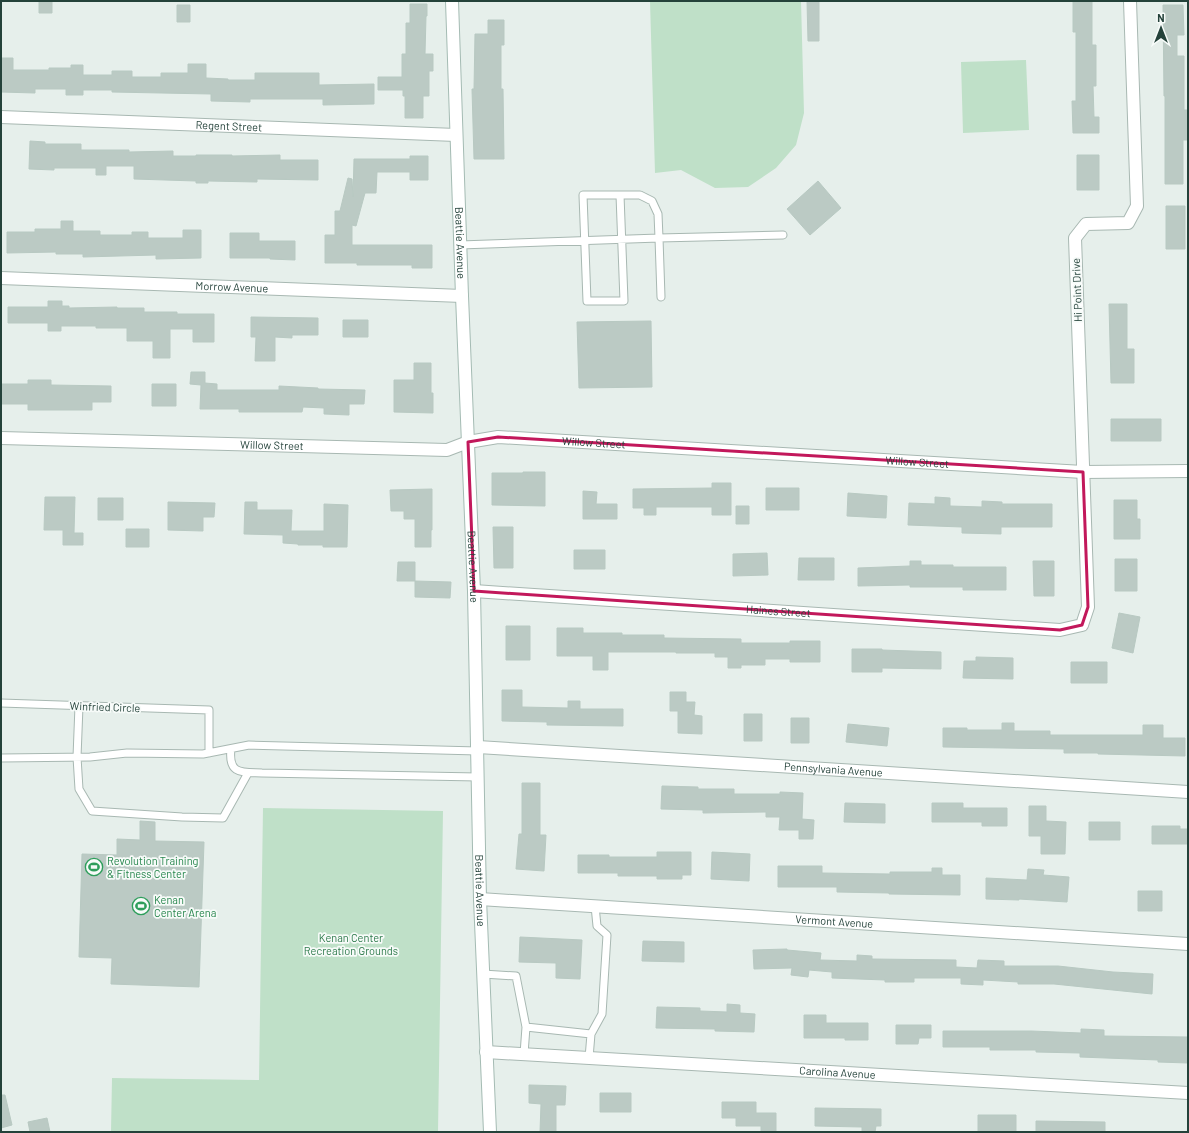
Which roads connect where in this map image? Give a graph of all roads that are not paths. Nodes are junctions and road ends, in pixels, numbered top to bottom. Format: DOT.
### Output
graph roads {
  1 [pos="452,1"];
  2 [pos="1130,1"];
  3 [pos="1,117"];
  4 [pos="456,135"];
  5 [pos="620,195"];
  6 [pos="783,235"];
  7 [pos="658,238"];
  8 [pos="621,239"];
  9 [pos="585,240"];
  10 [pos="460,244"];
  11 [pos="1,278"];
  12 [pos="462,296"];
  13 [pos="661,297"];
  14 [pos="1,438"];
  15 [pos="468,442"];
  16 [pos="1188,471"];
  17 [pos="1083,472"];
  18 [pos="474,591"];
  19 [pos="1082,624"];
  20 [pos="1,703"];
  21 [pos="79,706"];
  22 [pos="231,749"];
  23 [pos="478,749"];
  24 [pos="209,753"];
  25 [pos="77,757"];
  26 [pos="1,758"];
  27 [pos="248,773"];
  28 [pos="478,777"];
  29 [pos="1188,792"];
  30 [pos="480,899"];
  31 [pos="595,906"];
  32 [pos="1188,944"];
  33 [pos="483,974"];
  34 [pos="526,1027"];
  35 [pos="590,1034"];
  36 [pos="486,1052"];
  37 [pos="524,1054"];
  38 [pos="589,1058"];
  39 [pos="1188,1093"];
  40 [pos="490,1132"];
  1 -- 4 [label="street, Beattie Avenue"];
  2 -- 17 [label="street, Hi Point Drive"];
  3 -- 4 [label="street, Regent Street"];
  4 -- 10 [label="street, Beattie Avenue"];
  5 -- 7 [label="lane"];
  5 -- 8 [label="lane"];
  5 -- 9 [label="lane"];
  6 -- 7 [label="lane"];
  7 -- 8 [label="lane"];
  7 -- 13 [label="lane"];
  8 -- 9 [label="lane"];
  8 -- 9 [label="lane"];
  9 -- 10 [label="lane"];
  10 -- 12 [label="street, Beattie Avenue"];
  11 -- 12 [label="street, Morrow Avenue"];
  12 -- 15 [label="street, Beattie Avenue"];
  14 -- 15 [label="street, Willow Street"];
  15 -- 17 [label="street, Willow Street"];
  15 -- 18 [label="street, Beattie Avenue"];
  16 -- 17 [label="street, Willow Street"];
  17 -- 19 [label="street, Hi Point Drive"];
  18 -- 19 [label="street, Haines Street"];
  18 -- 23 [label="street, Beattie Avenue"];
  20 -- 21 [label="lane, Winfried Circle"];
  21 -- 24 [label="lane, Winfried Circle"];
  21 -- 25 [label="lane"];
  22 -- 23 [label="lane"];
  22 -- 24 [label="lane"];
  22 -- 27 [label="lane"];
  23 -- 28 [label="street, Beattie Avenue"];
  23 -- 29 [label="street, Pennsylvania Avenue"];
  24 -- 25 [label="lane"];
  25 -- 26 [label="lane"];
  25 -- 27 [label="lane"];
  27 -- 28 [label="lane"];
  28 -- 30 [label="street, Beattie Avenue"];
  30 -- 31 [label="street, Vermont Avenue"];
  30 -- 33 [label="street, Beattie Avenue"];
  31 -- 32 [label="street, Vermont Avenue"];
  31 -- 35 [label="lane"];
  33 -- 34 [label="lane"];
  33 -- 36 [label="street, Beattie Avenue"];
  34 -- 35 [label="lane"];
  34 -- 37 [label="lane"];
  35 -- 38 [label="lane"];
  36 -- 37 [label="street, Carolina Avenue"];
  36 -- 40 [label="street, Beattie Avenue"];
  37 -- 38 [label="street, Carolina Avenue"];
  38 -- 39 [label="street, Carolina Avenue"];
}
